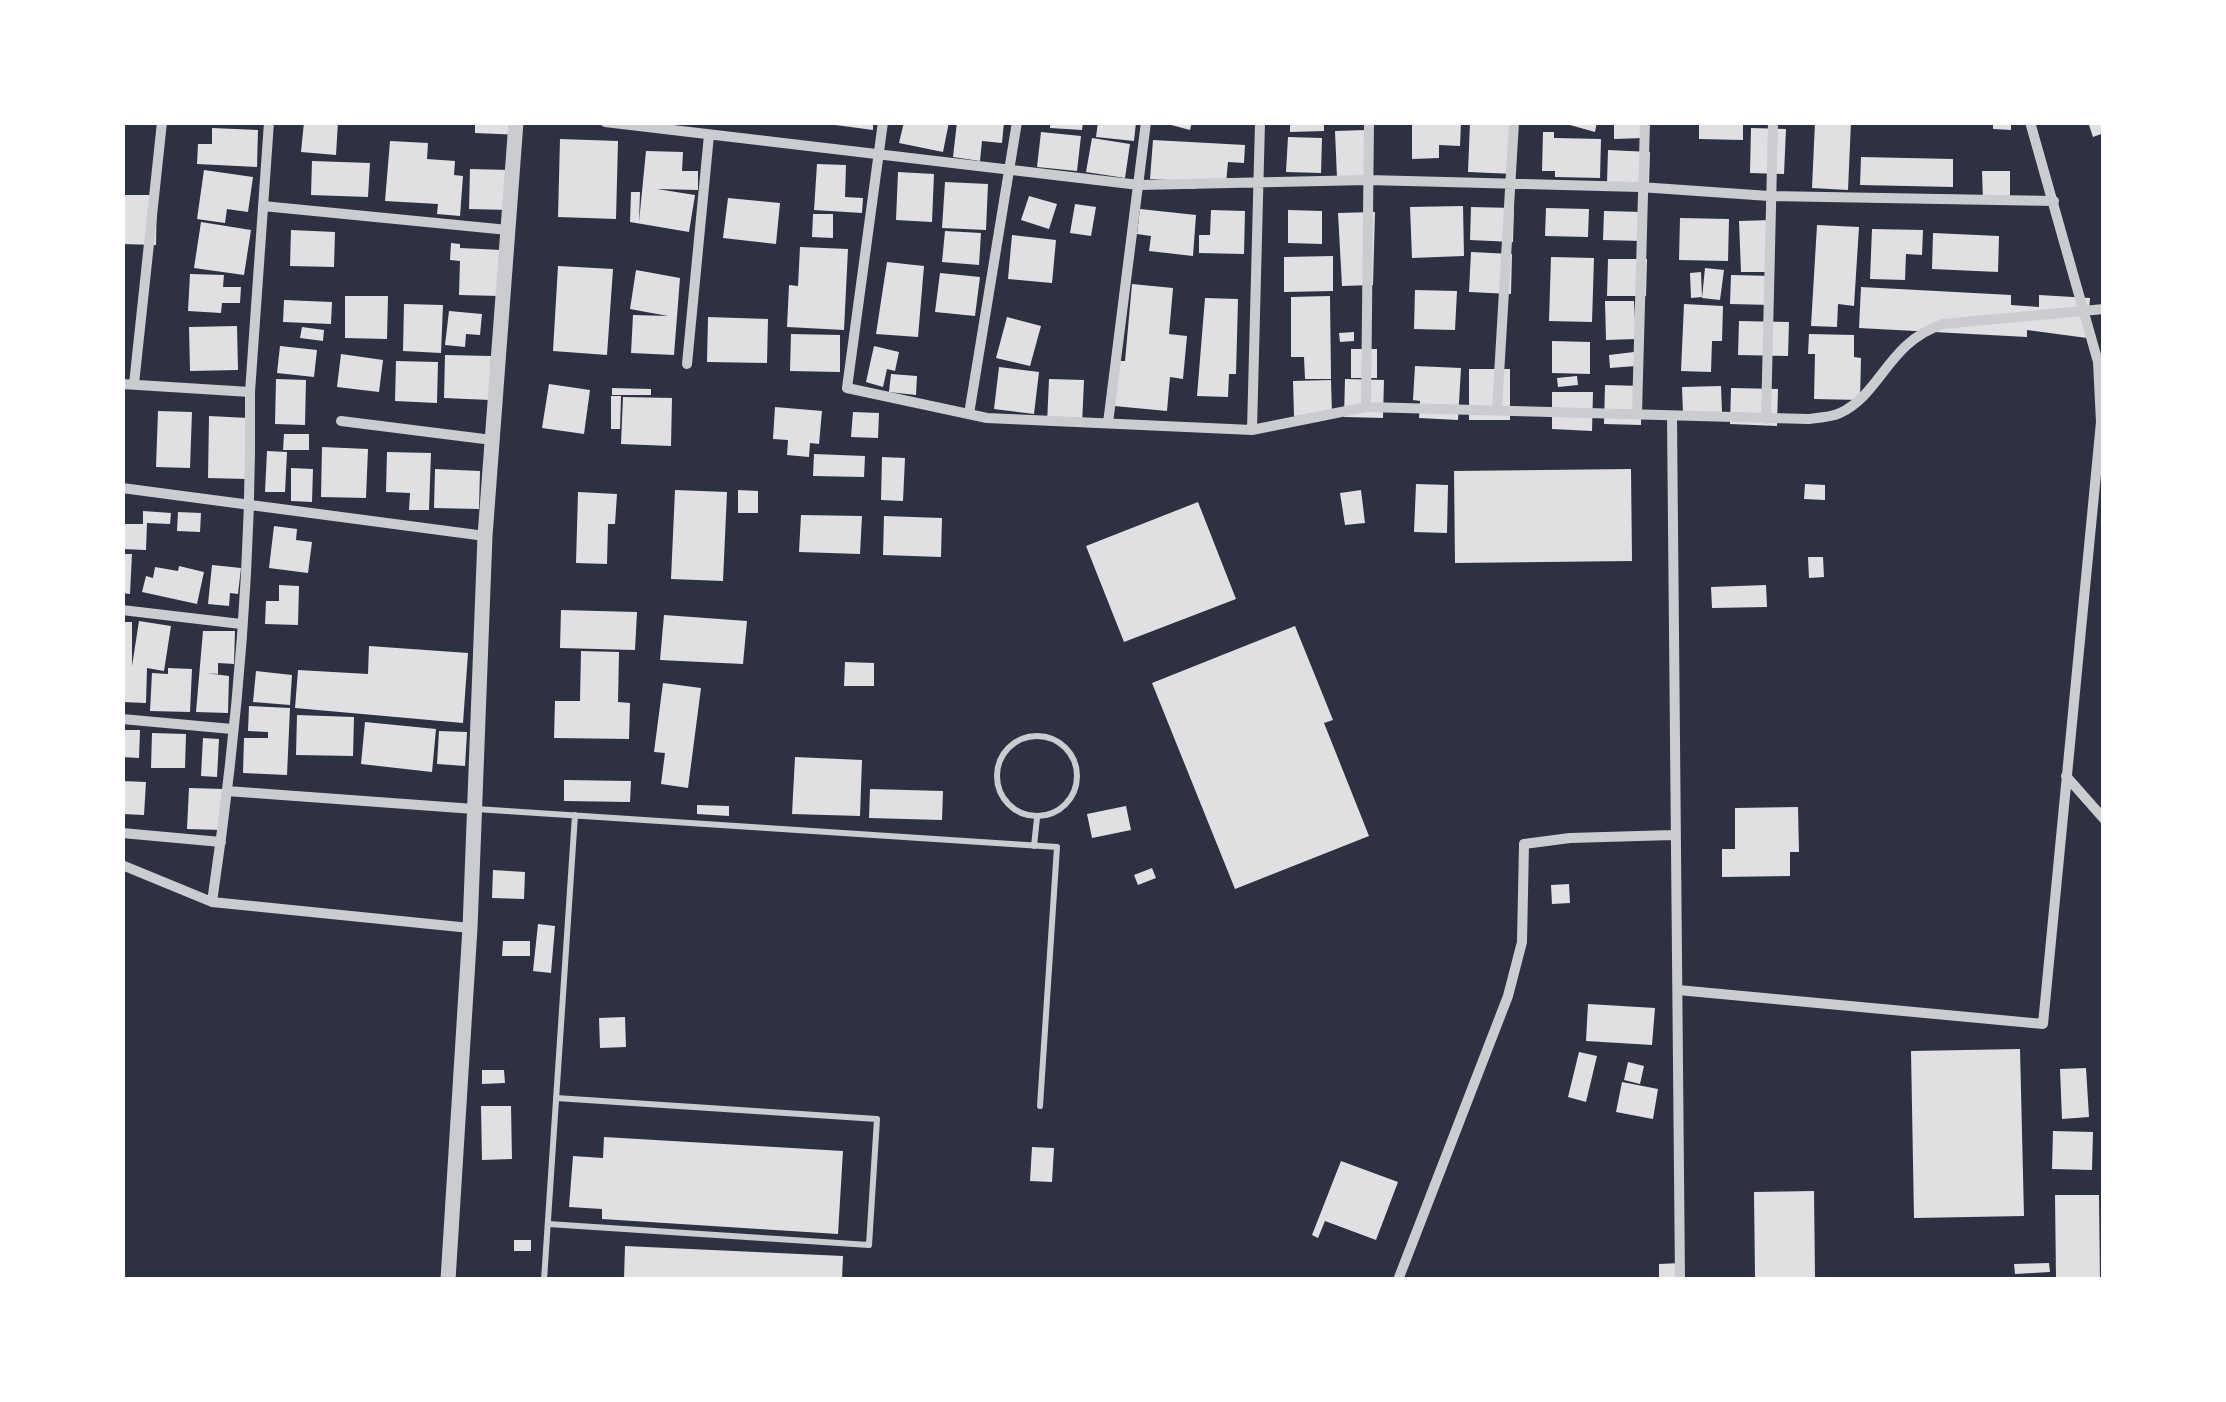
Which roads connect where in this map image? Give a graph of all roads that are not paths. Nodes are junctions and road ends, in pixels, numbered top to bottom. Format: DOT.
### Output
graph roads {
  1 [pos="162,122"];
  2 [pos="268,122"];
  3 [pos="516,122"];
  4 [pos="605,122"];
  5 [pos="883,122"];
  6 [pos="1017,122"];
  7 [pos="1146,122"];
  8 [pos="1260,122"];
  9 [pos="1369,122"];
  10 [pos="1514,122"];
  11 [pos="1644,122"];
  12 [pos="1773,122"];
  13 [pos="2030,122"];
  14 [pos="709,135"];
  15 [pos="880,156"];
  16 [pos="1010,171"];
  17 [pos="1368,180"];
  18 [pos="1258,184"];
  19 [pos="1511,184"];
  20 [pos="1139,185"];
  21 [pos="1640,187"];
  22 [pos="1769,196"];
  23 [pos="2054,201"];
  24 [pos="263,206"];
  25 [pos="508,230"];
  26 [pos="2104,309"];
  27 [pos="2084,314"];
  28 [pos="687,364"];
  29 [pos="128,384"];
  30 [pos="250,392"];
  31 [pos="1366,407"];
  32 [pos="1497,409"];
  33 [pos="1637,413"];
  34 [pos="969,414"];
  35 [pos="1672,417"];
  36 [pos="1766,419"];
  37 [pos="340,420"];
  38 [pos="1108,423"];
  39 [pos="1252,430"];
  40 [pos="492,440"];
  41 [pos="122,488"];
  42 [pos="252,506"];
  43 [pos="484,536"];
  44 [pos="122,610"];
  45 [pos="241,624"];
  46 [pos="122,719"];
  47 [pos="232,729"];
  48 [pos="2066,776"];
  49 [pos="227,791"];
  50 [pos="474,808"];
  51 [pos="575,815"];
  52 [pos="1037,818"];
  53 [pos="2104,819"];
  54 [pos="122,833"];
  55 [pos="1674,835"];
  56 [pos="221,842"];
  57 [pos="1034,846"];
  58 [pos="122,864"];
  59 [pos="212,902"];
  60 [pos="470,928"];
  61 [pos="1678,990"];
  62 [pos="556,1098"];
  63 [pos="1040,1106"];
  64 [pos="548,1224"];
  65 [pos="448,1280"];
  66 [pos="544,1280"];
  67 [pos="1398,1280"];
  68 [pos="1680,1280"];
  1 -- 29 [label="street"];
  2 -- 24 [label="street"];
  3 -- 25 [label="street"];
  4 -- 14 [label="street"];
  5 -- 15 [label="street"];
  6 -- 16 [label="street"];
  7 -- 20 [label="street"];
  8 -- 18 [label="street"];
  9 -- 17 [label="street"];
  10 -- 19 [label="street"];
  11 -- 21 [label="street"];
  12 -- 22 [label="street"];
  13 -- 23 [label="street"];
  14 -- 15 [label="street"];
  14 -- 28 [label="street"];
  15 -- 16 [label="street"];
  15 -- 34 [label="street"];
  16 -- 20 [label="street"];
  16 -- 34 [label="street"];
  17 -- 18 [label="street"];
  17 -- 19 [label="street"];
  17 -- 31 [label="street"];
  18 -- 20 [label="street"];
  18 -- 39 [label="street"];
  19 -- 21 [label="street"];
  19 -- 32 [label="street"];
  20 -- 38 [label="street"];
  21 -- 22 [label="street"];
  21 -- 33 [label="street"];
  22 -- 23 [label="street"];
  22 -- 36 [label="street"];
  23 -- 27 [label="street"];
  24 -- 25 [label="street"];
  24 -- 30 [label="street"];
  25 -- 40 [label="street"];
  26 -- 27 [label="street"];
  27 -- 36 [label="street"];
  27 -- 48 [label="street"];
  29 -- 30 [label="street"];
  30 -- 42 [label="street"];
  31 -- 32 [label="street"];
  31 -- 39 [label="street"];
  32 -- 33 [label="street"];
  33 -- 35 [label="street"];
  34 -- 38 [label="street"];
  35 -- 36 [label="street"];
  35 -- 55 [label="street"];
  37 -- 40 [label="street"];
  38 -- 39 [label="street"];
  40 -- 43 [label="street"];
  41 -- 42 [label="street"];
  42 -- 43 [label="street"];
  42 -- 45 [label="street"];
  43 -- 50 [label="street"];
  44 -- 45 [label="street"];
  45 -- 47 [label="street"];
  46 -- 47 [label="street"];
  47 -- 49 [label="street"];
  48 -- 53 [label="street"];
  48 -- 61 [label="street"];
  49 -- 50 [label="street"];
  49 -- 56 [label="street"];
  50 -- 51 [label="lane"];
  50 -- 60 [label="street"];
  51 -- 57 [label="lane"];
  51 -- 62 [label="lane"];
  52 -- 52 [label="lane"];
  52 -- 57 [label="lane"];
  54 -- 56 [label="street"];
  55 -- 61 [label="street"];
  55 -- 67 [label="street"];
  56 -- 59 [label="street"];
  57 -- 63 [label="lane"];
  58 -- 59 [label="street"];
  59 -- 60 [label="street"];
  60 -- 65 [label="street"];
  61 -- 68 [label="street"];
  62 -- 64 [label="lane"];
  62 -- 64 [label="lane"];
  64 -- 66 [label="lane"];
}
